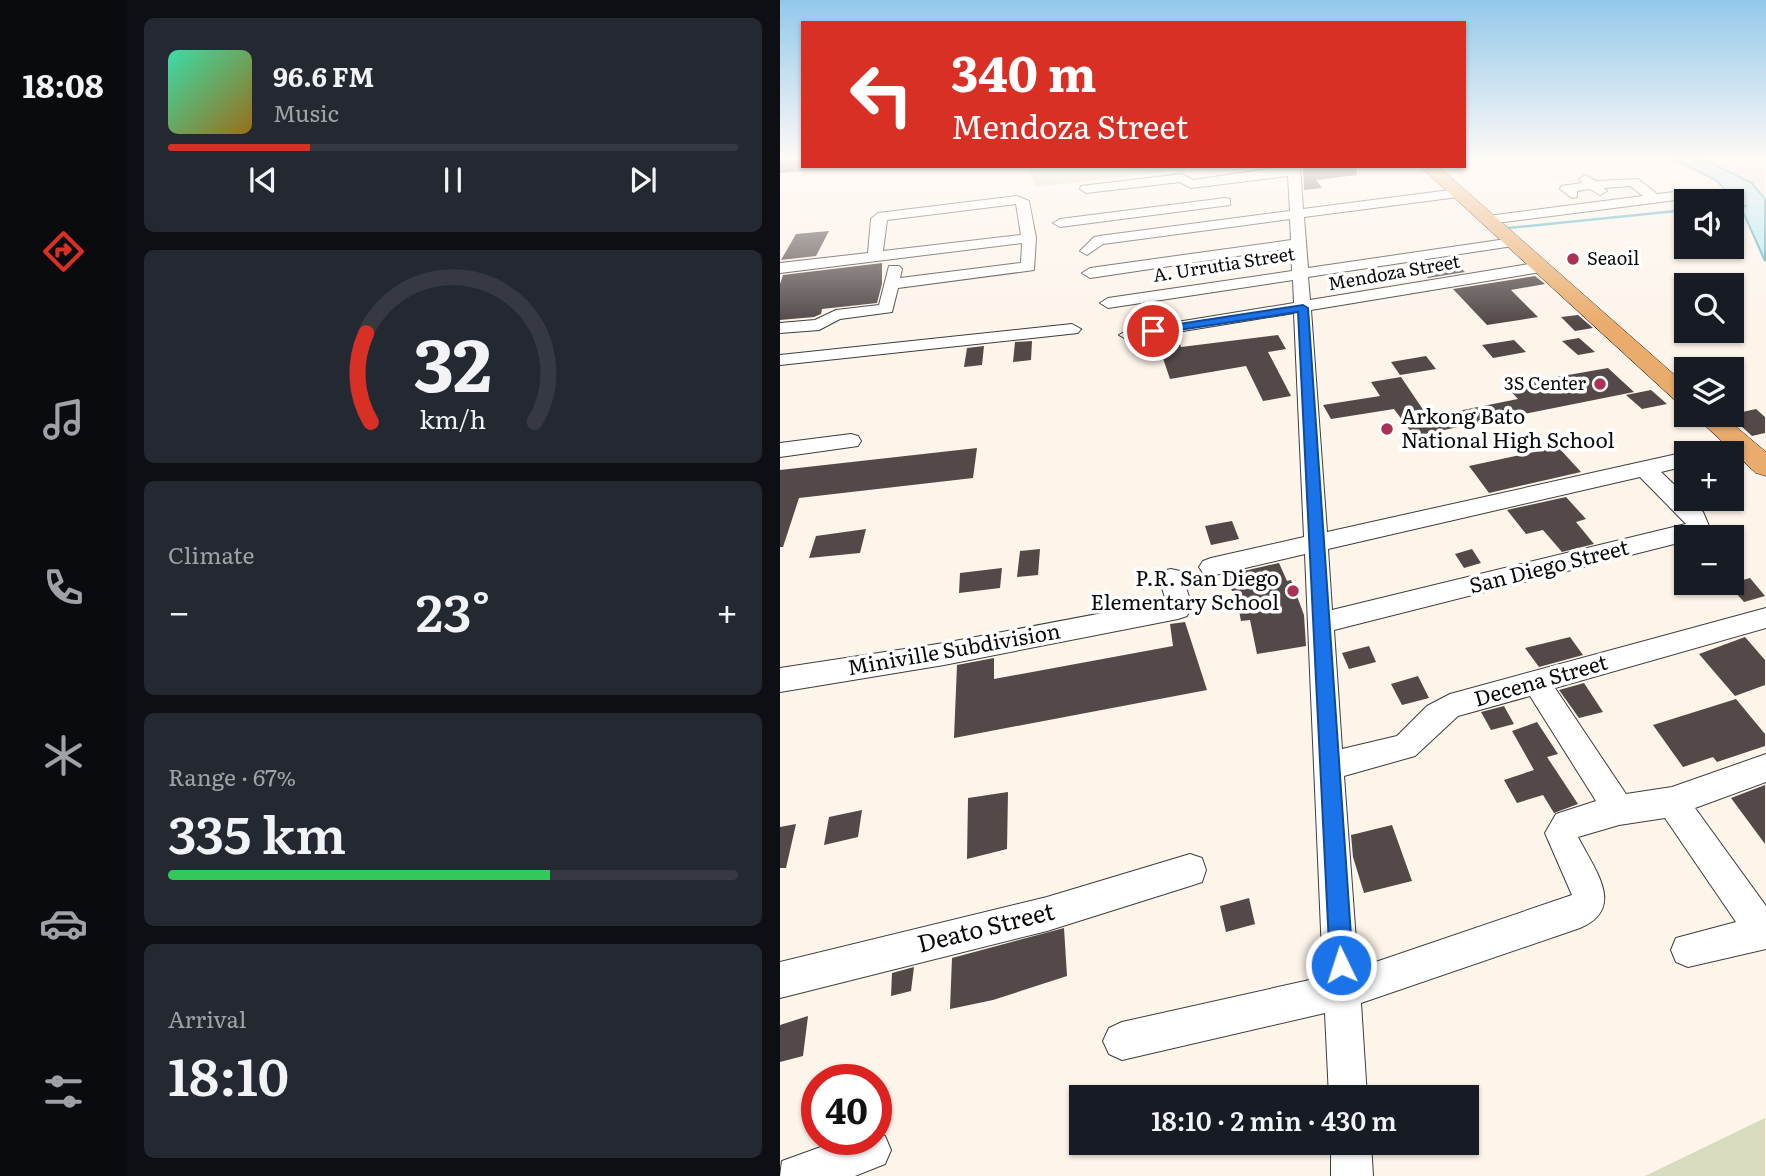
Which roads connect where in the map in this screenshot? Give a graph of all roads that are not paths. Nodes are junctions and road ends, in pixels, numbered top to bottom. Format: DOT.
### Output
graph roads {
  1 [pos="899,214"];
  2 [pos="1024,214"];
  3 [pos="1138,214"];
  4 [pos="1190,214"];
  5 [pos="1297,214"];
  6 [pos="1481,214"];
  7 [pos="1537,214"];
  8 [pos="1488,220"];
  9 [pos="1061,223"];
  10 [pos="1196,226"];
  11 [pos="1029,238"];
  12 [pos="1513,242"];
  13 [pos="1299,243"];
  14 [pos="1087,251"];
  15 [pos="897,254"];
  16 [pos="876,256"];
  17 [pos="1541,267"];
  18 [pos="780,268"];
  19 [pos="1090,272"];
  20 [pos="1301,273"];
  21 [pos="892,284"];
  22 [pos="1108,303"];
  23 [pos="1303,308"];
  24 [pos="872,321"];
  25 [pos="819,325"];
  26 [pos="780,328"];
  27 [pos="1072,328"];
  28 [pos="1128,335"];
  29 [pos="780,360"];
  30 [pos="1674,386"];
  31 [pos="1720,427"];
  32 [pos="851,441"];
  33 [pos="1736,441"];
  34 [pos="1744,448"];
  35 [pos="780,450"];
  36 [pos="1674,462"];
  37 [pos="1765,467"];
  38 [pos="1644,469"];
  39 [pos="1317,545"];
  40 [pos="1211,567"];
  41 [pos="1171,578"];
  42 [pos="1765,618"];
  43 [pos="1321,623"];
  44 [pos="780,680"];
  45 [pos="1536,682"];
  46 [pos="1329,766"];
  47 [pos="1765,768"];
  48 [pos="1672,802"];
  49 [pos="1619,810"];
  50 [pos="1190,870"];
  51 [pos="1764,932"];
  52 [pos="1688,950"];
  53 [pos="780,980"];
  54 [pos="1343,990"];
  55 [pos="1122,1041"];
  56 [pos="1347,1085"];
  57 [pos="857,1155"];
  58 [pos="1351,1155"];
  59 [pos="797,1176"];
  60 [pos="1352,1176"];
  1 -- 16 [label="street"];
  2 -- 11 [label="street"];
  3 -- 9 [label="street"];
  4 -- 10 [label="street"];
  5 -- 10 [label="street"];
  5 -- 13 [label="street"];
  6 -- 8 [label="main road"];
  7 -- 8 [label="street"];
  8 -- 12 [label="main road"];
  10 -- 14 [label="street"];
  11 -- 15 [label="street"];
  11 -- 21 [label="street"];
  12 -- 17 [label="main road"];
  12 -- 20 [label="street, A. Urrutia Street"];
  13 -- 19 [label="street"];
  13 -- 20 [label="street"];
  15 -- 16 [label="street"];
  15 -- 21 [label="street"];
  16 -- 18 [label="street"];
  17 -- 23 [label="street, Mendoza Street"];
  17 -- 30 [label="main road"];
  20 -- 22 [label="street, A. Urrutia Street"];
  20 -- 23 [label="street"];
  21 -- 25 [label="street"];
  23 -- 28 [label="street, Mendoza Street"];
  23 -- 39 [label="street"];
  24 -- 25 [label="street"];
  25 -- 26 [label="street"];
  27 -- 29 [label="street"];
  31 -- 33 [label="main road"];
  32 -- 35 [label="street"];
  34 -- 37 [label="main road"];
  36 -- 38 [label="street"];
  38 -- 39 [label="street"];
  38 -- 43 [label="street, San Diego Street"];
  39 -- 40 [label="street"];
  39 -- 43 [label="street"];
  41 -- 44 [label="street, Miniville Subdivision"];
  42 -- 45 [label="street, Decena Street"];
  43 -- 46 [label="street"];
  45 -- 46 [label="street, Decena Street"];
  45 -- 49 [label="street"];
  46 -- 54 [label="street"];
  47 -- 48 [label="street"];
  48 -- 49 [label="street"];
  48 -- 51 [label="street"];
  49 -- 54 [label="street"];
  50 -- 53 [label="street, Deato Street"];
  51 -- 52 [label="street"];
  54 -- 55 [label="street"];
  54 -- 56 [label="street"];
  57 -- 59 [label="street"];
  58 -- 60 [label="street"];
}
